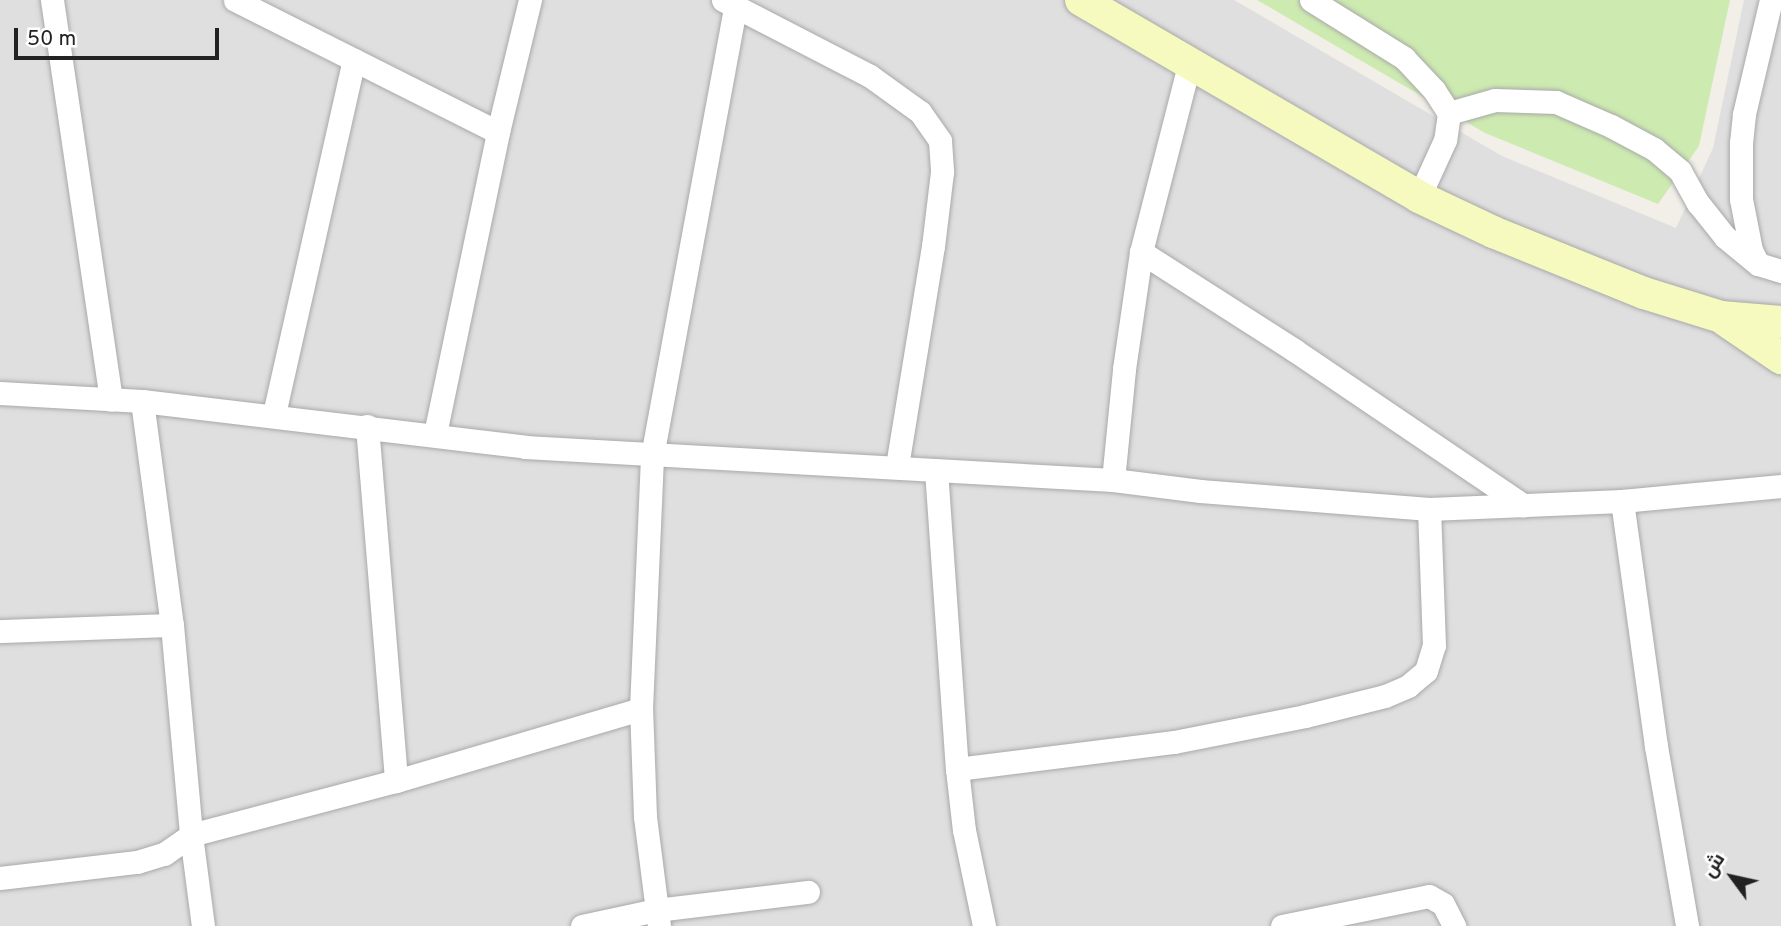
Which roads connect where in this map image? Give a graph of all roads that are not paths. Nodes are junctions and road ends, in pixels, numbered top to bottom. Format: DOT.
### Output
graph roads {
  1 [pos="52,0"];
  2 [pos="235,0"];
  3 [pos="530,0"];
  4 [pos="1081,0"];
  5 [pos="1311,0"];
  6 [pos="729,3"];
  7 [pos="1773,9"];
  8 [pos="354,60"];
  9 [pos="1190,61"];
  10 [pos="1449,113"];
  11 [pos="498,132"];
  12 [pos="1419,197"];
  13 [pos="1141,252"];
  14 [pos="1758,264"];
  15 [pos="1781,271"];
  16 [pos="1721,317"];
  17 [pos="1781,322"];
  18 [pos="1781,358"];
  19 [pos="0,393"];
  20 [pos="111,400"];
  21 [pos="142,401"];
  22 [pos="274,414"];
  23 [pos="367,426"];
  24 [pos="435,434"];
  25 [pos="652,456"];
  26 [pos="897,466"];
  27 [pos="936,470"];
  28 [pos="1114,480"];
  29 [pos="1781,486"];
  30 [pos="1622,501"];
  31 [pos="1523,505"];
  32 [pos="1429,509"];
  33 [pos="172,625"];
  34 [pos="0,631"];
  35 [pos="641,709"];
  36 [pos="957,769"];
  37 [pos="396,781"];
  38 [pos="191,835"];
  39 [pos="0,878"];
  40 [pos="808,892"];
  41 [pos="658,918"];
  42 [pos="203,926"];
  43 [pos="582,926"];
  44 [pos="984,926"];
  45 [pos="1282,926"];
  46 [pos="1454,926"];
  47 [pos="1687,926"];
  1 -- 20 [label="street"];
  2 -- 8 [label="street"];
  3 -- 11 [label="street"];
  4 -- 9 [label="main road"];
  5 -- 10 [label="street"];
  6 -- 25 [label="street"];
  6 -- 26 [label="street"];
  7 -- 14 [label="street"];
  8 -- 11 [label="street"];
  8 -- 22 [label="street"];
  9 -- 12 [label="main road"];
  9 -- 13 [label="street"];
  10 -- 12 [label="street"];
  10 -- 14 [label="street"];
  11 -- 24 [label="street"];
  12 -- 16 [label="main road"];
  13 -- 28 [label="street"];
  13 -- 31 [label="street"];
  14 -- 15 [label="street"];
  16 -- 17 [label="main road"];
  16 -- 18 [label="main road"];
  19 -- 20 [label="street"];
  20 -- 21 [label="street"];
  21 -- 22 [label="street"];
  21 -- 33 [label="street"];
  22 -- 23 [label="street"];
  23 -- 24 [label="street"];
  23 -- 37 [label="street"];
  24 -- 25 [label="street"];
  25 -- 26 [label="street"];
  25 -- 35 [label="street"];
  26 -- 27 [label="street"];
  27 -- 28 [label="street"];
  27 -- 36 [label="street"];
  28 -- 32 [label="street"];
  29 -- 30 [label="street"];
  30 -- 31 [label="street"];
  30 -- 47 [label="street"];
  31 -- 32 [label="street"];
  32 -- 36 [label="street"];
  33 -- 34 [label="street"];
  33 -- 38 [label="street"];
  35 -- 37 [label="street"];
  35 -- 41 [label="street"];
  36 -- 44 [label="street"];
  37 -- 38 [label="street"];
  38 -- 39 [label="street"];
  38 -- 42 [label="street"];
  40 -- 41 [label="street"];
  41 -- 43 [label="street"];
  45 -- 46 [label="street"];
}
